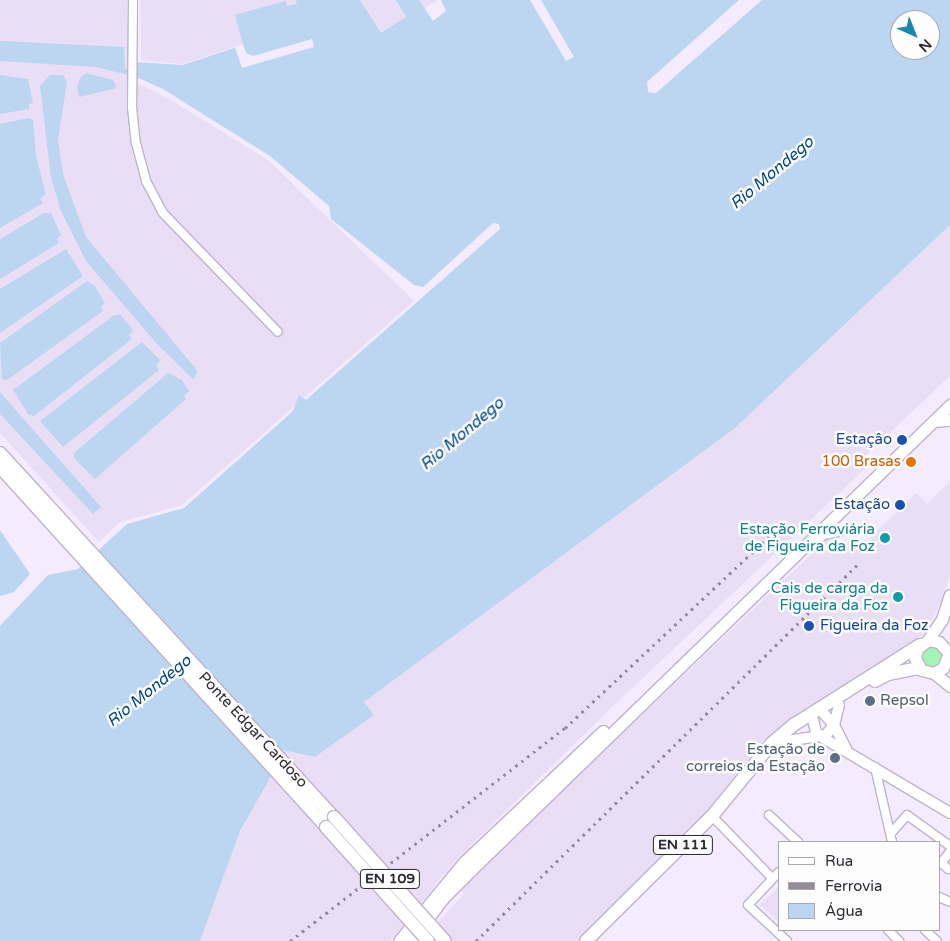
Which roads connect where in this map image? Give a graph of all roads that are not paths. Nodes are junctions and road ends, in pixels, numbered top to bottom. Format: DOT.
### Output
graph roads {
  1 [pos="133,0"];
  2 [pos="278,332"];
  3 [pos="950,405"];
  4 [pos="950,411"];
  5 [pos="934,420"];
  6 [pos="950,420"];
  7 [pos="0,453"];
  8 [pos="0,467"];
  9 [pos="840,532"];
  10 [pos="950,595"];
  11 [pos="748,601"];
  12 [pos="924,643"];
  13 [pos="949,654"];
  14 [pos="919,668"];
  15 [pos="934,673"];
  16 [pos="950,686"];
  17 [pos="839,705"];
  18 [pos="818,715"];
  19 [pos="834,725"];
  20 [pos="820,736"];
  21 [pos="772,743"];
  22 [pos="846,749"];
  23 [pos="875,767"];
  24 [pos="950,814"];
  25 [pos="769,815"];
  26 [pos="712,816"];
  27 [pos="891,833"];
  28 [pos="797,841"];
  29 [pos="892,841"];
  30 [pos="950,846"];
  31 [pos="950,852"];
  32 [pos="468,866"];
  33 [pos="948,870"];
  34 [pos="778,873"];
  35 [pos="772,878"];
  36 [pos="889,931"];
  37 [pos="926,931"];
  38 [pos="400,941"];
  39 [pos="412,941"];
  40 [pos="428,941"];
  41 [pos="446,941"];
  42 [pos="586,941"];
  43 [pos="787,941"];
  44 [pos="899,941"];
  45 [pos="937,941"];
  1 -- 2 [label="street"];
  3 -- 5 [label="main road"];
  4 -- 5 [label="main road"];
  5 -- 6 [label="main road"];
  5 -- 11 [label="main road"];
  7 -- 41 [label="main road, Ponte Edgar Cardoso / EN 109, bridge"];
  8 -- 40 [label="main road, Ponte Edgar Cardoso / EN 109, bridge"];
  9 -- 11 [label="street"];
  10 -- 12 [label="main road"];
  11 -- 32 [label="main road"];
  12 -- 13 [label="main road"];
  12 -- 14 [label="main road"];
  12 -- 18 [label="main road, EN 111"];
  13 -- 15 [label="main road"];
  14 -- 15 [label="main road"];
  14 -- 17 [label="main road, EN 111"];
  15 -- 16 [label="main road"];
  17 -- 18 [label="main road, EN 111"];
  17 -- 19 [label="street"];
  18 -- 19 [label="street"];
  18 -- 20 [label="street"];
  18 -- 21 [label="main road, EN 111"];
  19 -- 20 [label="street"];
  19 -- 22 [label="street"];
  20 -- 21 [label="street"];
  20 -- 22 [label="street"];
  21 -- 26 [label="main road, EN 111"];
  22 -- 23 [label="street"];
  23 -- 24 [label="street"];
  23 -- 27 [label="street"];
  25 -- 28 [label="street"];
  26 -- 35 [label="street"];
  26 -- 42 [label="main road, EN 111"];
  27 -- 29 [label="street"];
  27 -- 30 [label="street"];
  31 -- 33 [label="street"];
  32 -- 38 [label="main road"];
  32 -- 39 [label="main road"];
  34 -- 35 [label="street"];
  35 -- 43 [label="street"];
  36 -- 44 [label="street"];
  37 -- 45 [label="street"];
}
